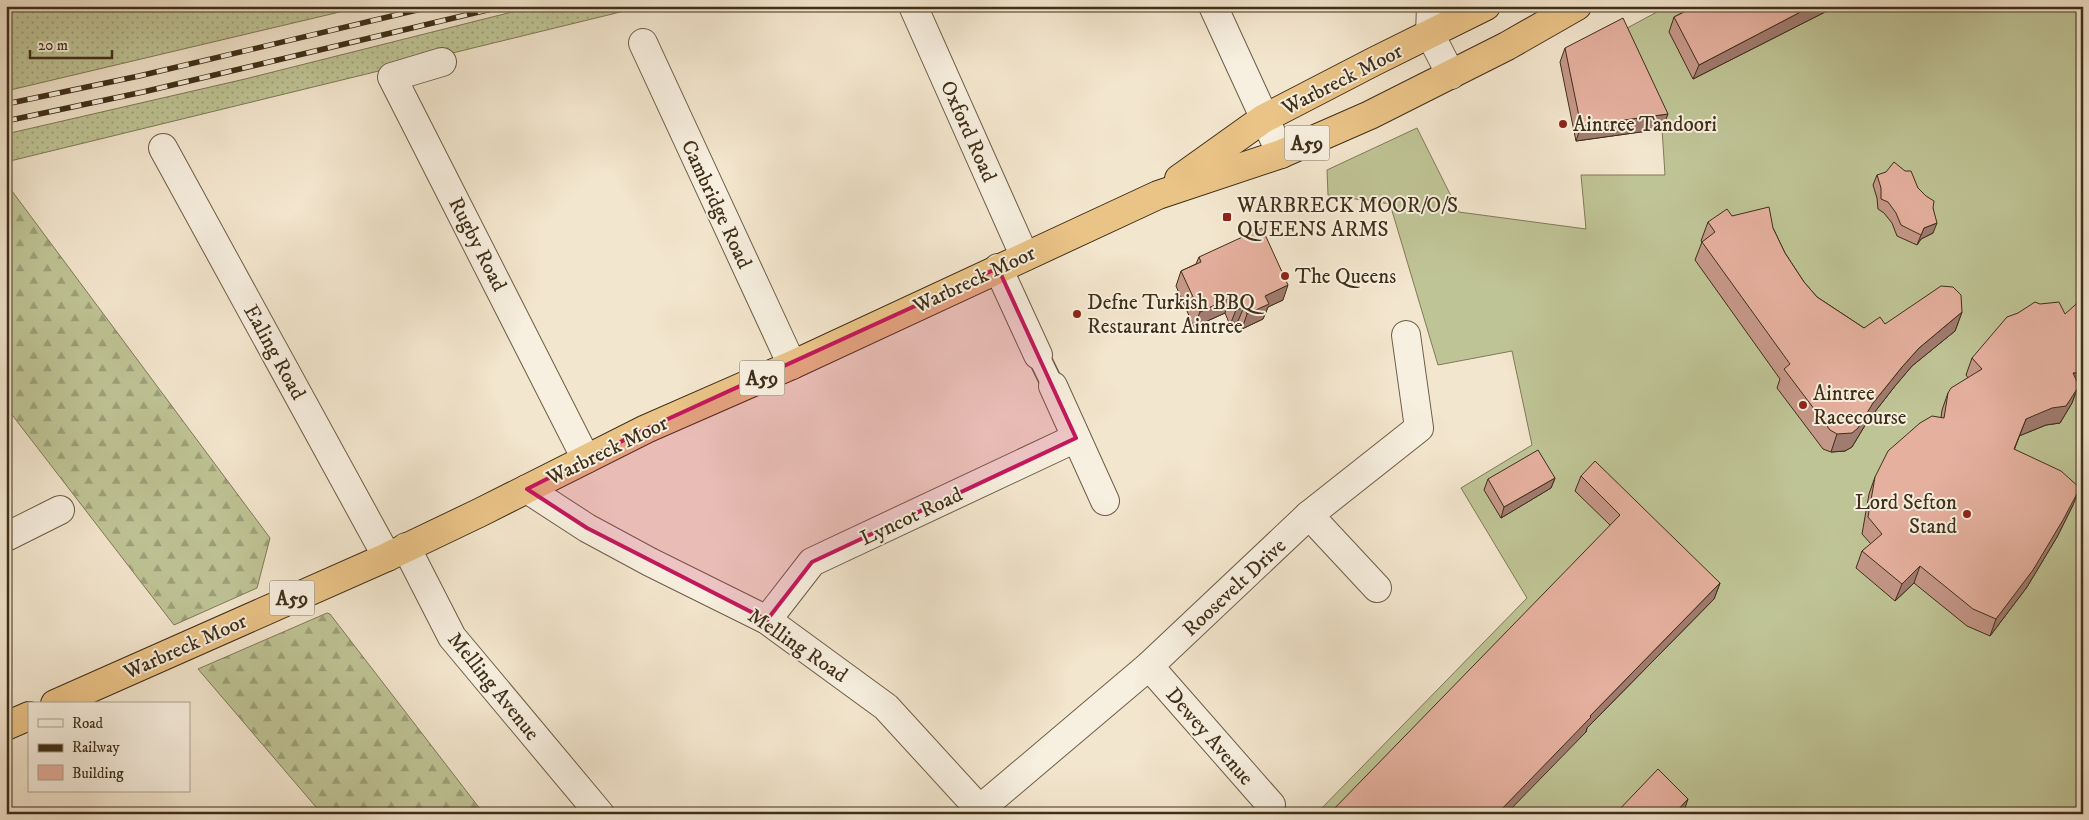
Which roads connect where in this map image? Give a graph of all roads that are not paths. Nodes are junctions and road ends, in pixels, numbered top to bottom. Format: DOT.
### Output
graph roads {
  1 [pos="914,6"];
  2 [pos="1214,6"];
  3 [pos="1430,6"];
  4 [pos="1486,6"];
  5 [pos="1577,6"];
  6 [pos="1430,34"];
  7 [pos="643,43"];
  8 [pos="442,62"];
  9 [pos="1451,75"];
  10 [pos="1263,119"];
  11 [pos="164,148"];
  12 [pos="1281,154"];
  13 [pos="1158,195"];
  14 [pos="1024,255"];
  15 [pos="998,268"];
  16 [pos="1406,335"];
  17 [pos="1038,355"];
  18 [pos="792,365"];
  19 [pos="1052,386"];
  20 [pos="1076,438"];
  21 [pos="586,459"];
  22 [pos="527,489"];
  23 [pos="1105,501"];
  24 [pos="60,510"];
  25 [pos="1309,515"];
  26 [pos="6,536"];
  27 [pos="397,552"];
  28 [pos="1377,588"];
  29 [pos="767,620"];
  30 [pos="1149,666"];
  31 [pos="60,702"];
  32 [pos="28,716"];
  33 [pos="6,726"];
  34 [pos="1271,806"];
  35 [pos="982,812"];
  36 [pos="600,814"];
  1 -- 14 [label="street, Oxford Road"];
  2 -- 10 [label="street"];
  3 -- 6 [label="street"];
  4 -- 6 [label="highway, A59"];
  5 -- 9 [label="highway, A59"];
  6 -- 9 [label="street"];
  6 -- 10 [label="highway, Warbreck Moor / A59"];
  7 -- 18 [label="street, Cambridge Road"];
  8 -- 21 [label="street, Rugby Road"];
  9 -- 12 [label="highway, Warbreck Moor / A59"];
  10 -- 12 [label="street"];
  10 -- 13 [label="highway, Warbreck Moor / A59"];
  11 -- 27 [label="street, Ealing Road"];
  12 -- 13 [label="highway, Warbreck Moor / A59"];
  13 -- 14 [label="highway, Warbreck Moor / A59"];
  14 -- 15 [label="highway, Warbreck Moor / A59"];
  15 -- 17 [label="street"];
  15 -- 18 [label="highway, Warbreck Moor / A59"];
  16 -- 25 [label="street, Roosevelt Drive"];
  17 -- 19 [label="street"];
  18 -- 21 [label="highway, Warbreck Moor / A59"];
  19 -- 20 [label="street"];
  20 -- 23 [label="street"];
  20 -- 29 [label="street, Lyncot Road"];
  21 -- 22 [label="highway, Warbreck Moor / A59"];
  22 -- 27 [label="highway, Warbreck Moor / A59"];
  22 -- 29 [label="street, Melling Road"];
  24 -- 26 [label="street"];
  25 -- 28 [label="street"];
  25 -- 30 [label="street, Roosevelt Drive"];
  27 -- 31 [label="highway, Warbreck Moor / A59"];
  27 -- 36 [label="street, Melling Avenue"];
  29 -- 35 [label="street, Melling Road"];
  30 -- 34 [label="street, Dewey Avenue"];
  30 -- 35 [label="street, Roosevelt Drive"];
  32 -- 33 [label="highway"];
}
